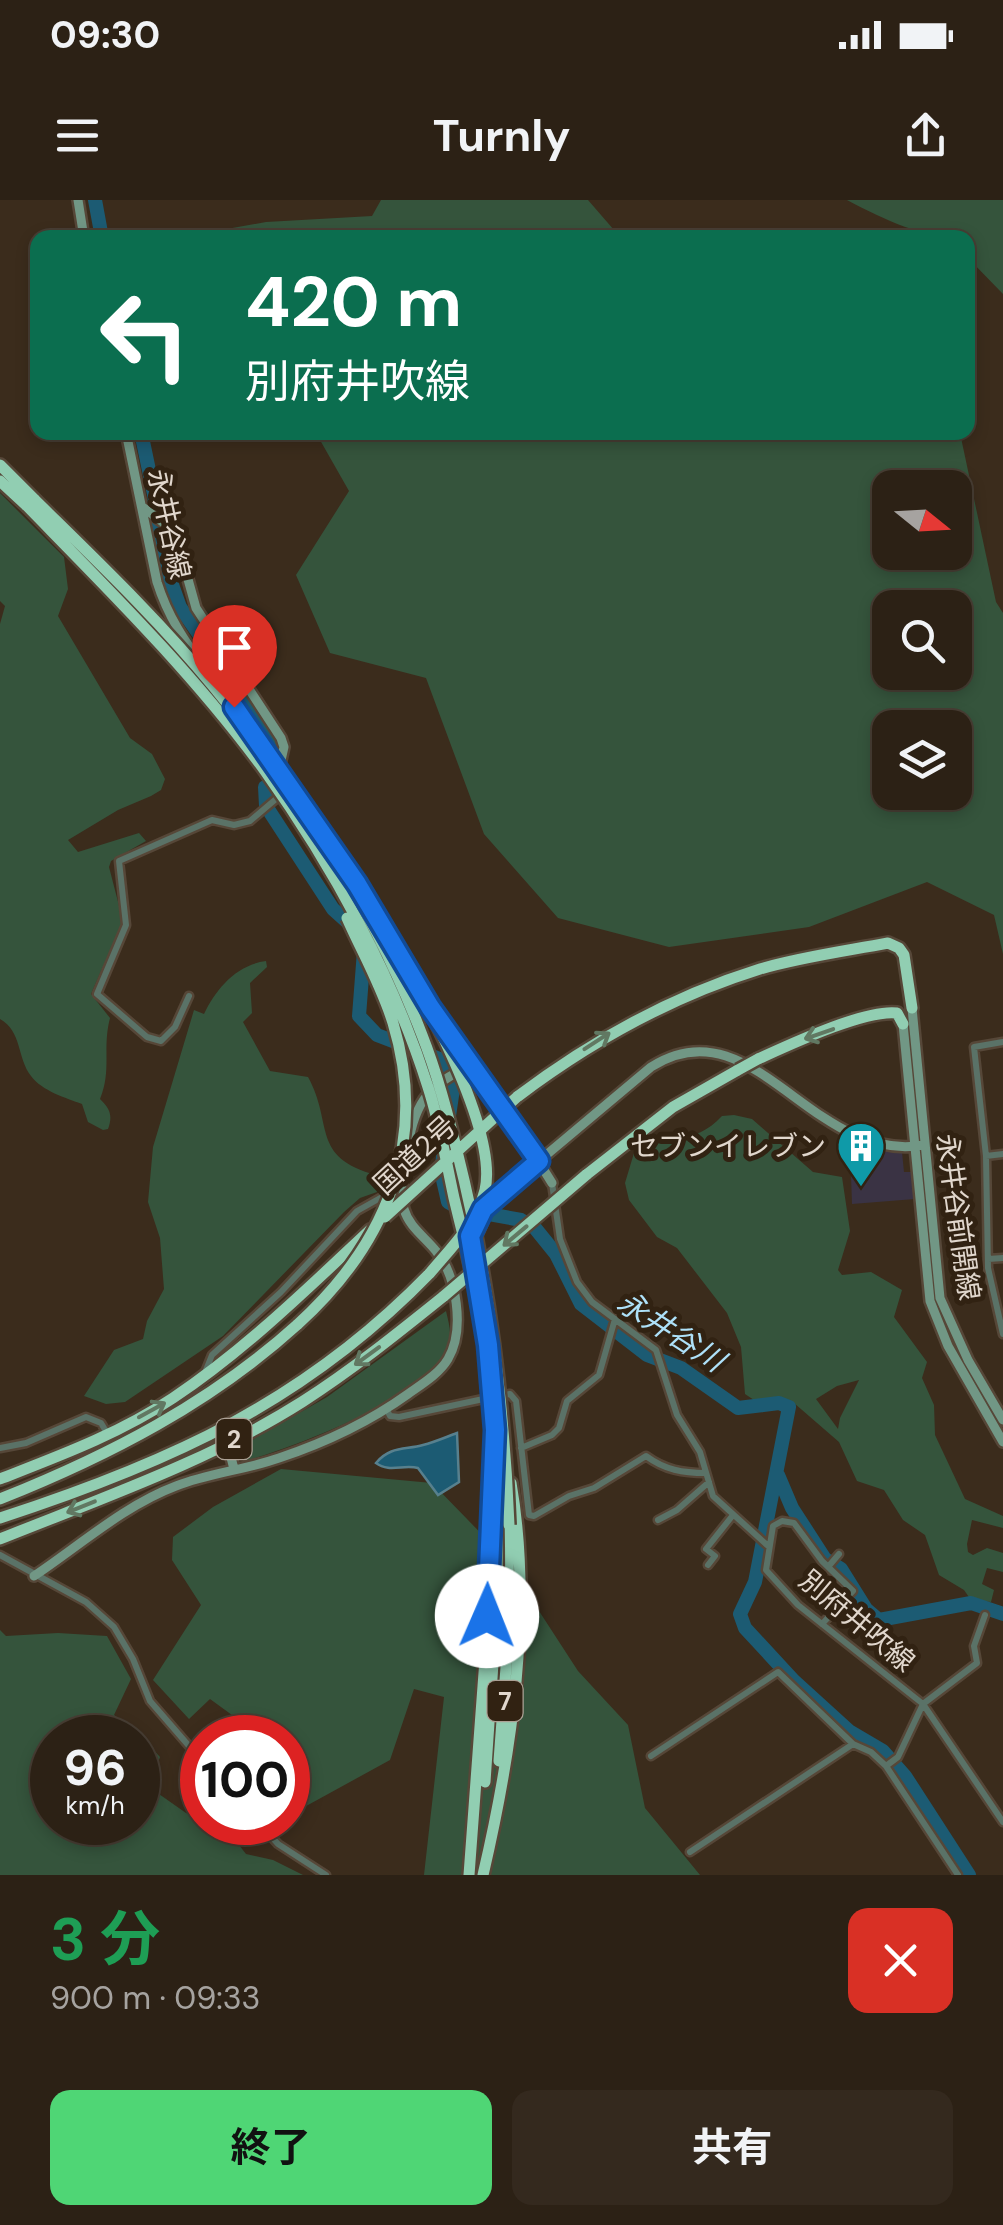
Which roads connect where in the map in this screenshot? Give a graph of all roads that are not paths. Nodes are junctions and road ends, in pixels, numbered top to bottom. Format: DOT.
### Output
graph roads {
  1 [pos="78,200"];
  2 [pos="83,230"];
  3 [pos="128,440"];
  4 [pos="0,465"];
  5 [pos="0,481"];
  6 [pos="144,508"];
  7 [pos="280,769"];
  8 [pos="292,786"];
  9 [pos="319,845"];
  10 [pos="910,992"];
  11 [pos="190,996"];
  12 [pos="912,1008"];
  13 [pos="889,1012"];
  14 [pos="903,1024"];
  15 [pos="1003,1042"];
  16 [pos="473,1065"];
  17 [pos="918,1146"];
  18 [pos="1003,1154"];
  19 [pos="986,1156"];
  20 [pos="539,1161"];
  21 [pos="552,1183"];
  22 [pos="403,1196"];
  23 [pos="1003,1258"];
  24 [pos="988,1259"];
  25 [pos="614,1324"];
  26 [pos="1003,1334"];
  27 [pos="204,1376"];
  28 [pos="498,1396"];
  29 [pos="488,1398"];
  30 [pos="386,1410"];
  31 [pos="1003,1420"];
  32 [pos="108,1434"];
  33 [pos="227,1442"];
  34 [pos="1003,1442"];
  35 [pos="0,1448"];
  36 [pos="522,1448"];
  37 [pos="234,1469"];
  38 [pos="707,1477"];
  39 [pos="0,1479"];
  40 [pos="0,1499"];
  41 [pos="732,1515"];
  42 [pos="0,1518"];
  43 [pos="658,1520"];
  44 [pos="0,1539"];
  45 [pos="768,1546"];
  46 [pos="0,1554"];
  47 [pos="708,1565"];
  48 [pos="34,1576"];
  49 [pos="985,1616"];
  50 [pos="822,1624"];
  51 [pos="922,1704"];
  52 [pos="180,1735"];
  53 [pos="853,1744"];
  54 [pos="651,1756"];
  55 [pos="888,1765"];
  56 [pos="1003,1822"];
  57 [pos="280,1845"];
  58 [pos="690,1852"];
  59 [pos="326,1875"];
  60 [pos="469,1875"];
  61 [pos="483,1875"];
  62 [pos="958,1875"];
  1 -- 2 [label="street"];
  3 -- 6 [label="street, 永井谷線"];
  4 -- 9 [label="highway, 7, bridge"];
  5 -- 9 [label="highway, 7, bridge"];
  6 -- 7 [label="street, 永井谷線"];
  6 -- 7 [label="street"];
  7 -- 8 [label="street"];
  8 -- 11 [label="street"];
  8 -- 16 [label="street"];
  9 -- 40 [label="highway, bridge"];
  9 -- 42 [label="highway, bridge"];
  9 -- 60 [label="highway, 7, bridge"];
  9 -- 61 [label="highway, 7, bridge"];
  10 -- 12 [label="highway, 国道2号"];
  10 -- 13 [label="highway, 2"];
  27 -- 10 [label="highway, 国道2号, one-way, bridge"];
  12 -- 17 [label="street, 永井谷前開線"];
  13 -- 14 [label="highway"];
  13 -- 33 [label="highway, 2, one-way, bridge"];
  14 -- 17 [label="street, 永井谷前開線"];
  15 -- 19 [label="street"];
  16 -- 20 [label="street"];
  16 -- 22 [label="street, bridge"];
  17 -- 20 [label="street"];
  17 -- 31 [label="street, 永井谷前開線"];
  17 -- 34 [label="street, 永井谷前開線"];
  18 -- 19 [label="street"];
  19 -- 24 [label="street"];
  20 -- 21 [label="street"];
  20 -- 60 [label="highway"];
  20 -- 61 [label="highway"];
  21 -- 25 [label="street"];
  22 -- 27 [label="street"];
  22 -- 30 [label="street"];
  23 -- 24 [label="street"];
  24 -- 26 [label="street"];
  25 -- 36 [label="street"];
  25 -- 38 [label="street"];
  32 -- 27 [label="highway, 国道2号, one-way"];
  28 -- 36 [label="street"];
  29 -- 30 [label="street"];
  30 -- 37 [label="street"];
  32 -- 35 [label="street"];
  32 -- 39 [label="highway, 国道2号"];
  33 -- 37 [label="street"];
  33 -- 44 [label="highway, 2, one-way"];
  36 -- 38 [label="street"];
  37 -- 48 [label="street"];
  38 -- 41 [label="street"];
  38 -- 43 [label="street"];
  41 -- 45 [label="street"];
  41 -- 47 [label="street"];
  45 -- 50 [label="street, 別府井吹線"];
  45 -- 50 [label="street"];
  46 -- 48 [label="street"];
  48 -- 52 [label="street"];
  49 -- 51 [label="street"];
  50 -- 51 [label="street, 別府井吹線"];
  51 -- 55 [label="street"];
  51 -- 56 [label="street, 別府井吹線"];
  53 -- 54 [label="street"];
  53 -- 55 [label="street"];
  53 -- 58 [label="street"];
  55 -- 62 [label="street"];
  57 -- 59 [label="street"];
}
